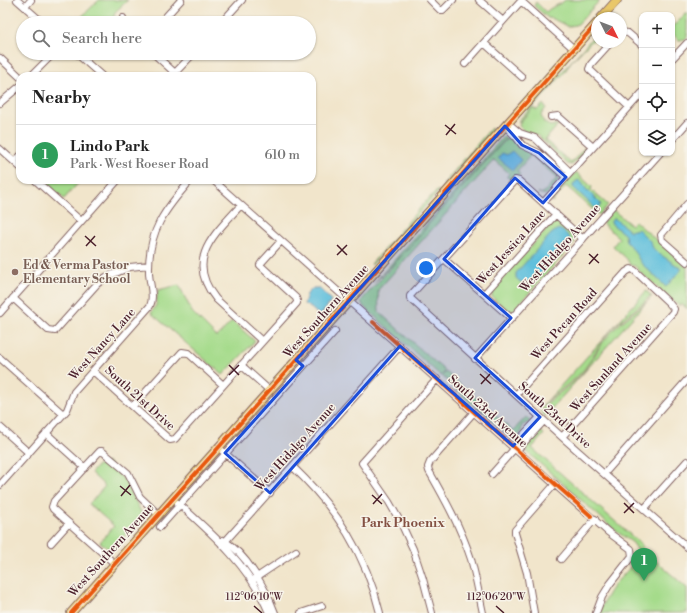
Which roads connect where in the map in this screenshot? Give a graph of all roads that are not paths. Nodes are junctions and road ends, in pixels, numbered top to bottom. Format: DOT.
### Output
graph roads {
  1 [pos="31,0"];
  2 [pos="181,0"];
  3 [pos="242,0"];
  4 [pos="430,0"];
  5 [pos="453,0"];
  6 [pos="479,0"];
  7 [pos="521,0"];
  8 [pos="617,0"];
  9 [pos="22,3"];
  10 [pos="607,12"];
  11 [pos="36,16"];
  12 [pos="166,16"];
  13 [pos="227,16"];
  14 [pos="503,21"];
  15 [pos="591,30"];
  16 [pos="627,33"];
  17 [pos="639,42"];
  18 [pos="484,43"];
  19 [pos="687,43"];
  20 [pos="606,48"];
  21 [pos="574,49"];
  22 [pos="675,56"];
  23 [pos="0,58"];
  24 [pos="47,60"];
  25 [pos="84,60"];
  26 [pos="160,60"];
  27 [pos="188,60"];
  28 [pos="465,64"];
  29 [pos="35,72"];
  30 [pos="97,72"];
  31 [pos="171,72"];
  32 [pos="177,72"];
  33 [pos="16,73"];
  34 [pos="522,77"];
  35 [pos="16,89"];
  36 [pos="639,96"];
  37 [pos="0,103"];
  38 [pos="629,107"];
  39 [pos="551,116"];
  40 [pos="687,123"];
  41 [pos="506,124"];
  42 [pos="675,137"];
  43 [pos="593,147"];
  44 [pos="0,149"];
  45 [pos="657,156"];
  46 [pos="14,162"];
  47 [pos="568,175"];
  48 [pos="39,184"];
  49 [pos="114,184"];
  50 [pos="188,184"];
  51 [pos="217,184"];
  52 [pos="543,203"];
  53 [pos="687,204"];
  54 [pos="241,205"];
  55 [pos="556,214"];
  56 [pos="81,222"];
  57 [pos="583,239"];
  58 [pos="281,241"];
  59 [pos="444,259"];
  60 [pos="687,262"];
  61 [pos="149,265"];
  62 [pos="484,294"];
  63 [pos="13,298"];
  64 [pos="349,301"];
  65 [pos="674,310"];
  66 [pos="0,313"];
  67 [pos="511,318"];
  68 [pos="335,330"];
  69 [pos="262,341"];
  70 [pos="400,346"];
  71 [pos="0,358"];
  72 [pos="475,358"];
  73 [pos="296,360"];
  74 [pos="241,365"];
  75 [pos="303,366"];
  76 [pos="93,371"];
  77 [pos="437,379"];
  78 [pos="687,380"];
  79 [pos="223,385"];
  80 [pos="269,390"];
  81 [pos="516,395"];
  82 [pos="133,406"];
  83 [pos="474,412"];
  84 [pos="63,414"];
  85 [pos="542,419"];
  86 [pos="0,427"];
  87 [pos="46,433"];
  88 [pos="562,437"];
  89 [pos="218,447"];
  90 [pos="515,448"];
  91 [pos="29,453"];
  92 [pos="226,453"];
  93 [pos="687,461"];
  94 [pos="293,466"];
  95 [pos="85,468"];
  96 [pos="492,474"];
  97 [pos="604,474"];
  98 [pos="555,484"];
  99 [pos="0,485"];
  100 [pos="270,492"];
  101 [pos="173,498"];
  102 [pos="180,504"];
  103 [pos="644,510"];
  104 [pos="159,515"];
  105 [pos="595,519"];
  106 [pos="69,523"];
  107 [pos="160,527"];
  108 [pos="224,543"];
  109 [pos="51,544"];
  110 [pos="686,545"];
  111 [pos="296,551"];
  112 [pos="561,559"];
  113 [pos="115,564"];
  114 [pos="254,578"];
  115 [pos="322,606"];
  116 [pos="71,613"];
  117 [pos="269,613"];
  118 [pos="275,613"];
  119 [pos="301,613"];
  120 [pos="380,613"];
  121 [pos="432,613"];
  122 [pos="483,613"];
  123 [pos="534,613"];
  124 [pos="596,613"];
  1 -- 9 [label="street"];
  2 -- 12 [label="street"];
  3 -- 13 [label="street"];
  4 -- 5 [label="street"];
  6 -- 14 [label="street"];
  7 -- 14 [label="street"];
  7 -- 21 [label="street"];
  8 -- 10 [label="main road"];
  9 -- 11 [label="street"];
  14 -- 18 [label="street"];
  15 -- 21 [label="main road, West Southern Avenue"];
  16 -- 17 [label="street"];
  18 -- 28 [label="street"];
  18 -- 34 [label="street"];
  19 -- 22 [label="street"];
  20 -- 38 [label="street"];
  21 -- 41 [label="main road, West Southern Avenue"];
  23 -- 33 [label="street"];
  24 -- 29 [label="street"];
  25 -- 30 [label="street"];
  26 -- 31 [label="street"];
  27 -- 32 [label="street"];
  35 -- 37 [label="street"];
  36 -- 38 [label="street"];
  38 -- 43 [label="street"];
  39 -- 43 [label="street"];
  40 -- 42 [label="street"];
  41 -- 47 [label="street"];
  41 -- 47 [label="street"];
  41 -- 64 [label="main road, West Southern Avenue"];
  43 -- 47 [label="street"];
  44 -- 46 [label="street"];
  45 -- 57 [label="street, West Hidalgo Avenue"];
  47 -- 52 [label="street"];
  48 -- 56 [label="street"];
  49 -- 56 [label="street"];
  50 -- 61 [label="street, West Nancy Lane"];
  51 -- 54 [label="street, South 23rd Avenue"];
  52 -- 55 [label="street"];
  52 -- 59 [label="street"];
  53 -- 60 [label="street"];
  54 -- 58 [label="street, South 23rd Avenue"];
  54 -- 69 [label="street"];
  55 -- 57 [label="street"];
  55 -- 62 [label="street, West Jessica Lane"];
  56 -- 63 [label="street"];
  57 -- 67 [label="street, West Hidalgo Avenue"];
  58 -- 64 [label="street, South 23rd Avenue"];
  58 -- 69 [label="street"];
  59 -- 62 [label="street"];
  59 -- 72 [label="street, South 23rd Drive"];
  61 -- 63 [label="street"];
  61 -- 76 [label="street, West Nancy Lane"];
  62 -- 67 [label="street"];
  63 -- 66 [label="street"];
  64 -- 70 [label="street, South 23rd Avenue"];
  64 -- 73 [label="main road, West Southern Avenue"];
  65 -- 81 [label="street, West Pecan Road"];
  65 -- 88 [label="street, West Sunland Avenue"];
  67 -- 72 [label="street, West Hidalgo Avenue"];
  68 -- 75 [label="street, West Southern Avenue"];
  69 -- 74 [label="street"];
  70 -- 77 [label="street, South 23rd Avenue"];
  70 -- 94 [label="street, West Hidalgo Avenue"];
  71 -- 84 [label="street"];
  72 -- 81 [label="street, South 23rd Drive"];
  73 -- 75 [label="street, West Southern Avenue"];
  73 -- 80 [label="main road, West Southern Avenue"];
  74 -- 79 [label="street"];
  74 -- 80 [label="street"];
  75 -- 92 [label="street, West Southern Avenue"];
  76 -- 82 [label="street, South 21st Drive"];
  76 -- 84 [label="street, West Nancy Lane"];
  77 -- 83 [label="street, South 23rd Avenue"];
  77 -- 121 [label="street"];
  78 -- 97 [label="street"];
  79 -- 82 [label="street"];
  79 -- 82 [label="street, South 21st Drive"];
  80 -- 89 [label="main road, West Southern Avenue"];
  81 -- 85 [label="street, South 23rd Drive"];
  83 -- 90 [label="street, South 23rd Avenue"];
  83 -- 122 [label="street"];
  84 -- 87 [label="street, West Nancy Lane"];
  85 -- 88 [label="street, South 23rd Drive"];
  85 -- 90 [label="street"];
  86 -- 91 [label="street"];
  87 -- 91 [label="street, West Nancy Lane"];
  87 -- 95 [label="street"];
  88 -- 97 [label="street, South 23rd Drive"];
  89 -- 92 [label="street"];
  89 -- 101 [label="main road, West Southern Avenue"];
  90 -- 96 [label="street"];
  90 -- 98 [label="street, South 23rd Avenue"];
  91 -- 99 [label="street, West Nancy Lane"];
  92 -- 100 [label="street"];
  92 -- 102 [label="street, West Southern Avenue"];
  93 -- 103 [label="street"];
  94 -- 100 [label="street, West Hidalgo Avenue"];
  94 -- 120 [label="street"];
  95 -- 104 [label="street"];
  95 -- 106 [label="street"];
  97 -- 103 [label="street, South 23rd Drive"];
  98 -- 105 [label="street, South 23rd Avenue"];
  98 -- 123 [label="street"];
  100 -- 108 [label="street, West Hidalgo Avenue"];
  101 -- 102 [label="street"];
  101 -- 104 [label="main road, West Southern Avenue"];
  102 -- 107 [label="street, West Southern Avenue"];
  102 -- 108 [label="street"];
  103 -- 110 [label="street, South 23rd Drive"];
  104 -- 113 [label="main road, West Southern Avenue"];
  105 -- 112 [label="street"];
  105 -- 124 [label="street, South 23rd Avenue"];
  106 -- 109 [label="street"];
  106 -- 113 [label="street"];
  108 -- 114 [label="street"];
  111 -- 114 [label="street"];
  113 -- 116 [label="main road, West Southern Avenue"];
  114 -- 117 [label="street"];
  114 -- 118 [label="street"];
  115 -- 119 [label="street"];
}
